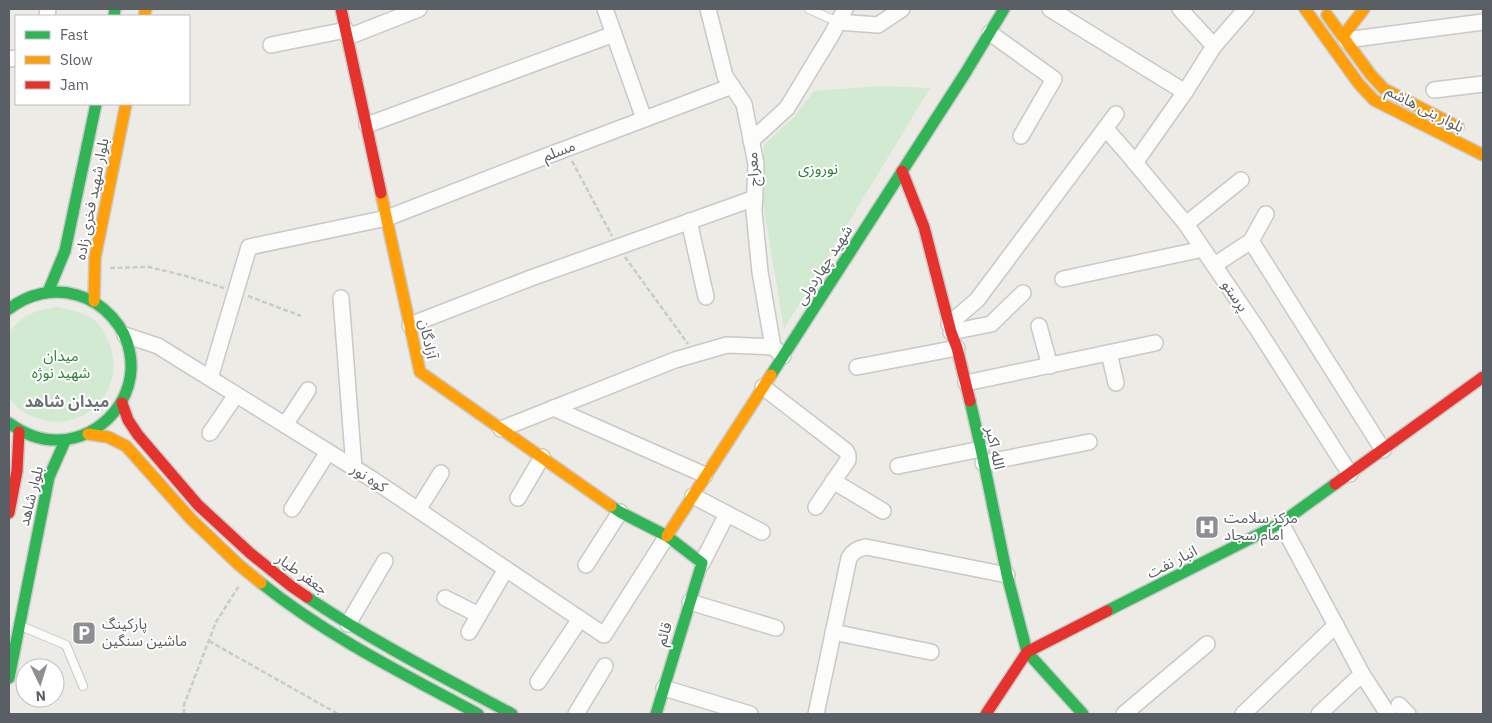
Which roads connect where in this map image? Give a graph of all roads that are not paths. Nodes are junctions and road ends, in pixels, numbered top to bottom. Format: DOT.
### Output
graph roads {
  1 [pos="342,9"];
  2 [pos="419,9"];
  3 [pos="605,9"];
  4 [pos="708,9"];
  5 [pos="809,9"];
  6 [pos="902,9"];
  7 [pos="1004,9"];
  8 [pos="1050,9"];
  9 [pos="1180,9"];
  10 [pos="1246,9"];
  11 [pos="1305,9"];
  12 [pos="1323,9"];
  13 [pos="1364,9"];
  14 [pos="841,16"];
  15 [pos="1483,22"];
  16 [pos="990,33"];
  17 [pos="347,34"];
  18 [pos="614,34"];
  19 [pos="1344,38"];
  20 [pos="271,45"];
  21 [pos="1214,46"];
  22 [pos="1483,84"];
  23 [pos="732,86"];
  24 [pos="1434,90"];
  25 [pos="1185,92"];
  26 [pos="96,105"];
  27 [pos="126,105"];
  28 [pos="1116,114"];
  29 [pos="644,119"];
  30 [pos="367,125"];
  31 [pos="1106,129"];
  32 [pos="1466,130"];
  33 [pos="1021,136"];
  34 [pos="751,141"];
  35 [pos="1483,156"];
  36 [pos="1135,163"];
  37 [pos="902,171"];
  38 [pos="1241,180"];
  39 [pos="755,198"];
  40 [pos="1266,214"];
  41 [pos="387,218"];
  42 [pos="690,221"];
  43 [pos="1186,224"];
  44 [pos="1251,241"];
  45 [pos="1203,249"];
  46 [pos="1219,262"];
  47 [pos="1063,279"];
  48 [pos="48,292"];
  49 [pos="1023,293"];
  50 [pos="706,297"];
  51 [pos="340,298"];
  52 [pos="94,301"];
  53 [pos="9,309"];
  54 [pos="410,325"];
  55 [pos="1039,326"];
  56 [pos="950,328"];
  57 [pos="125,335"];
  58 [pos="1155,343"];
  59 [pos="957,348"];
  60 [pos="778,351"];
  61 [pos="1109,353"];
  62 [pos="1050,366"];
  63 [pos="857,367"];
  64 [pos="1483,377"];
  65 [pos="210,378"];
  66 [pos="966,383"];
  67 [pos="1116,383"];
  68 [pos="762,387"];
  69 [pos="308,390"];
  70 [pos="236,395"];
  71 [pos="122,403"];
  72 [pos="552,408"];
  73 [pos="9,423"];
  74 [pos="285,425"];
  75 [pos="501,429"];
  76 [pos="20,432"];
  77 [pos="210,433"];
  78 [pos="88,434"];
  79 [pos="65,441"];
  80 [pos="1089,442"];
  81 [pos="1383,450"];
  82 [pos="328,452"];
  83 [pos="982,456"];
  84 [pos="542,457"];
  85 [pos="898,466"];
  86 [pos="354,468"];
  87 [pos="441,473"];
  88 [pos="1350,474"];
  89 [pos="705,475"];
  90 [pos="833,481"];
  91 [pos="692,496"];
  92 [pos="518,498"];
  93 [pos="200,507"];
  94 [pos="816,507"];
  95 [pos="292,509"];
  96 [pos="418,510"];
  97 [pos="883,511"];
  98 [pos="620,512"];
  99 [pos="9,513"];
  100 [pos="727,514"];
  101 [pos="189,518"];
  102 [pos="1281,524"];
  103 [pos="762,532"];
  104 [pos="666,536"];
  105 [pos="385,561"];
  106 [pos="702,563"];
  107 [pos="586,565"];
  108 [pos="506,569"];
  109 [pos="1007,575"];
  110 [pos="445,598"];
  111 [pos="690,602"];
  112 [pos="479,615"];
  113 [pos="580,619"];
  114 [pos="348,624"];
  115 [pos="19,625"];
  116 [pos="1336,625"];
  117 [pos="776,628"];
  118 [pos="469,632"];
  119 [pos="833,632"];
  120 [pos="1207,644"];
  121 [pos="931,652"];
  122 [pos="1027,652"];
  123 [pos="605,666"];
  124 [pos="1362,674"];
  125 [pos="9,678"];
  126 [pos="538,682"];
  127 [pos="83,686"];
  128 [pos="664,688"];
  129 [pos="1398,711"];
  130 [pos="1080,713"];
  131 [pos="478,714"];
  132 [pos="512,714"];
  133 [pos="576,714"];
  134 [pos="656,714"];
  135 [pos="750,714"];
  136 [pos="816,714"];
  137 [pos="986,714"];
  138 [pos="1124,714"];
  139 [pos="1243,714"];
  140 [pos="1319,714"];
  1 -- 17 [label="street, آزادگان"];
  2 -- 17 [label="street"];
  3 -- 18 [label="street"];
  4 -- 23 [label="street"];
  5 -- 14 [label="lane"];
  6 -- 14 [label="street"];
  7 -- 16 [label="street, شهید چهاردولی"];
  8 -- 25 [label="street"];
  9 -- 21 [label="street"];
  10 -- 21 [label="street"];
  11 -- 35 [label="street, بلوار بنی هاشم"];
  12 -- 19 [label="street, بلوار بنی هاشم"];
  13 -- 19 [label="street"];
  14 -- 34 [label="street, معراج"];
  15 -- 19 [label="street"];
  16 -- 33 [label="street"];
  16 -- 37 [label="street, شهید چهاردولی"];
  17 -- 20 [label="street"];
  17 -- 30 [label="street, آزادگان"];
  18 -- 29 [label="street"];
  18 -- 30 [label="street"];
  19 -- 32 [label="street, بلوار بنی هاشم"];
  21 -- 25 [label="street"];
  22 -- 24 [label="street"];
  23 -- 29 [label="street, مسلم"];
  23 -- 34 [label="street"];
  25 -- 36 [label="street"];
  26 -- 48 [label="street, بلوار شهید فخری زاده"];
  27 -- 52 [label="street, بلوار شهید فخری زاده"];
  28 -- 31 [label="street"];
  29 -- 41 [label="street, مسلم"];
  30 -- 41 [label="street, آزادگان"];
  31 -- 36 [label="street, پرستو"];
  31 -- 56 [label="street"];
  34 -- 39 [label="street, معراج"];
  36 -- 43 [label="street, پرستو"];
  37 -- 56 [label="street, الله اکبر"];
  37 -- 60 [label="street, شهید چهاردولی"];
  38 -- 43 [label="street"];
  39 -- 42 [label="street"];
  39 -- 60 [label="street, معراج"];
  40 -- 44 [label="street"];
  41 -- 54 [label="street, آزادگان"];
  41 -- 65 [label="street, مسلم"];
  42 -- 50 [label="street"];
  42 -- 54 [label="street"];
  43 -- 45 [label="street, پرستو"];
  44 -- 46 [label="street"];
  44 -- 81 [label="street"];
  45 -- 47 [label="street"];
  45 -- 88 [label="street, پرستو"];
  48 -- 52 [label="street"];
  48 -- 53 [label="street"];
  49 -- 56 [label="street"];
  51 -- 86 [label="street"];
  52 -- 57 [label="street"];
  54 -- 75 [label="street, آزادگان"];
  55 -- 62 [label="street"];
  56 -- 59 [label="street, الله اکبر"];
  57 -- 65 [label="street, کوه نور"];
  57 -- 71 [label="street"];
  58 -- 61 [label="street"];
  59 -- 63 [label="street"];
  59 -- 66 [label="street, الله اکبر"];
  60 -- 68 [label="street, شهید چهاردولی"];
  60 -- 72 [label="street"];
  61 -- 62 [label="street"];
  61 -- 67 [label="street"];
  62 -- 66 [label="street"];
  64 -- 81 [label="street, انبار نفت"];
  65 -- 70 [label="street, کوه نور"];
  66 -- 83 [label="street, الله اکبر"];
  68 -- 89 [label="street, شهید چهاردولی"];
  68 -- 90 [label="street"];
  69 -- 74 [label="street"];
  70 -- 74 [label="street, کوه نور"];
  70 -- 77 [label="street"];
  71 -- 78 [label="street"];
  71 -- 93 [label="street, جعفر طیار"];
  72 -- 75 [label="street"];
  72 -- 89 [label="street"];
  73 -- 76 [label="street"];
  74 -- 82 [label="street, کوه نور"];
  75 -- 84 [label="street, آزادگان"];
  76 -- 79 [label="street"];
  76 -- 99 [label="street, بلوار شاهد"];
  78 -- 79 [label="street"];
  78 -- 101 [label="street, جعفر طیار"];
  79 -- 115 [label="street, بلوار شاهد"];
  80 -- 83 [label="street"];
  81 -- 88 [label="street, انبار نفت"];
  82 -- 86 [label="street, کوه نور"];
  82 -- 95 [label="street"];
  83 -- 85 [label="street"];
  83 -- 109 [label="street, الله اکبر"];
  84 -- 92 [label="street"];
  84 -- 98 [label="street, آزادگان"];
  86 -- 96 [label="street, کوه نور"];
  87 -- 96 [label="street"];
  88 -- 102 [label="street, انبار نفت"];
  89 -- 91 [label="street, شهید چهاردولی"];
  90 -- 94 [label="street"];
  90 -- 97 [label="street"];
  91 -- 100 [label="street"];
  91 -- 104 [label="street, شهید چهاردولی"];
  93 -- 101 [label="street"];
  93 -- 114 [label="street, جعفر طیار"];
  96 -- 108 [label="street, کوه نور"];
  98 -- 104 [label="street, آزادگان"];
  98 -- 107 [label="street"];
  100 -- 103 [label="street"];
  100 -- 106 [label="street"];
  101 -- 131 [label="street, جعفر طیار"];
  102 -- 116 [label="street"];
  102 -- 122 [label="street, انبار نفت"];
  104 -- 106 [label="street, آزادگان"];
  104 -- 113 [label="street, کوه نور"];
  105 -- 114 [label="street"];
  106 -- 111 [label="street, قائم"];
  108 -- 112 [label="street"];
  108 -- 113 [label="street, کوه نور"];
  109 -- 119 [label="street"];
  109 -- 122 [label="street, الله اکبر"];
  110 -- 112 [label="street"];
  111 -- 117 [label="street"];
  111 -- 128 [label="street, قائم"];
  112 -- 118 [label="street"];
  113 -- 126 [label="street"];
  114 -- 132 [label="street, جعفر طیار"];
  115 -- 125 [label="street, بلوار شاهد"];
  115 -- 127 [label="lane"];
  116 -- 124 [label="street"];
  116 -- 139 [label="street"];
  119 -- 121 [label="street"];
  119 -- 136 [label="street"];
  120 -- 138 [label="street"];
  122 -- 130 [label="street, الله اکبر"];
  122 -- 137 [label="street, انبار نفت"];
  123 -- 133 [label="street"];
  124 -- 129 [label="street"];
  124 -- 140 [label="street"];
  128 -- 134 [label="street, قائم"];
  128 -- 135 [label="street"];
}
